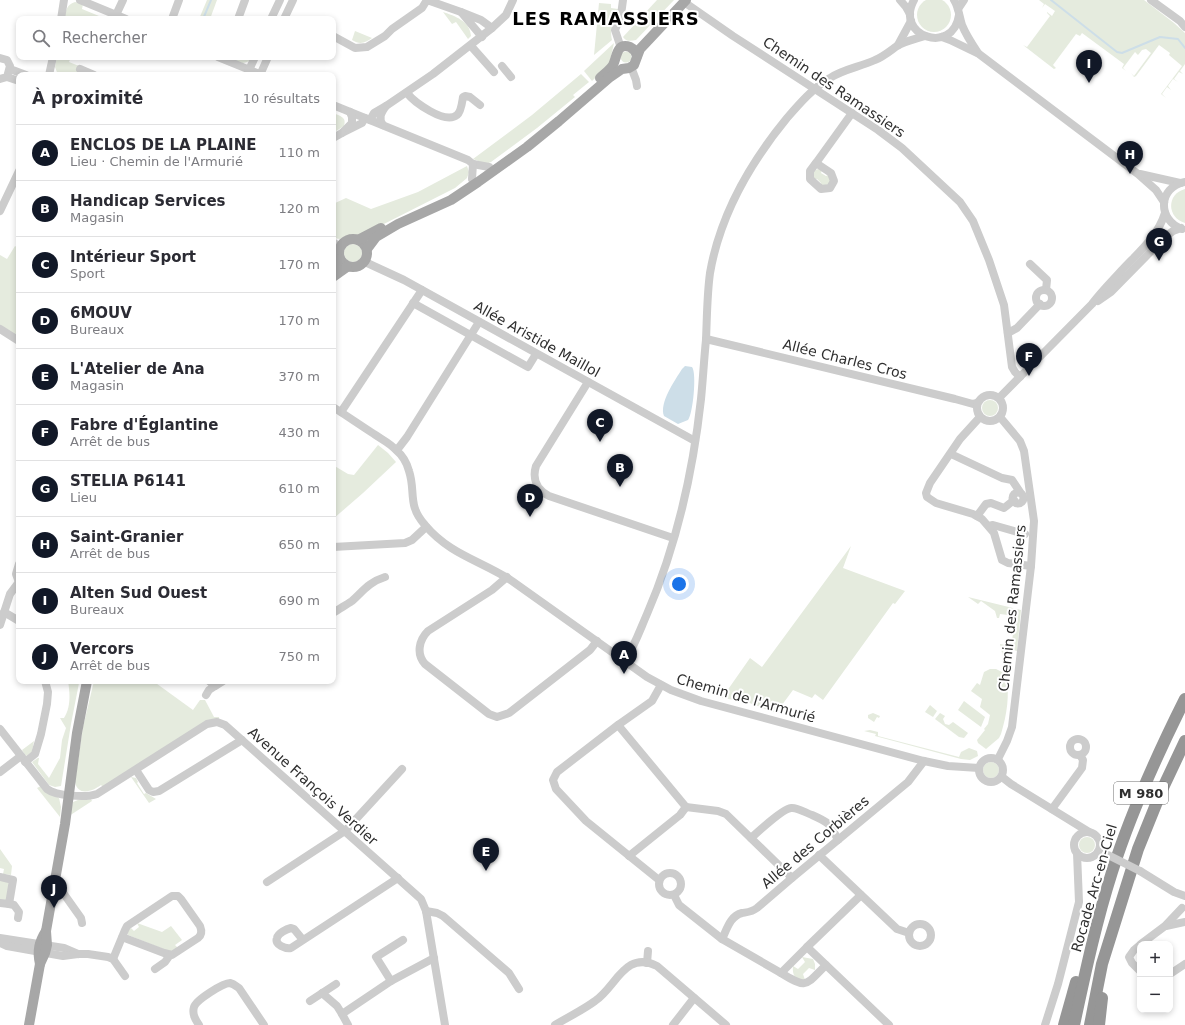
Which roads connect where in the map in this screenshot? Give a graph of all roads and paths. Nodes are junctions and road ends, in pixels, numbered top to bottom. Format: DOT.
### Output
graph roads {
  1 [pos="64,0"];
  2 [pos="80,0"];
  3 [pos="123,0"];
  4 [pos="179,0"];
  5 [pos="245,0"];
  6 [pos="279,0"];
  7 [pos="293,0"];
  8 [pos="427,0"];
  9 [pos="514,0"];
  10 [pos="623,0"];
  11 [pos="900,0"];
  12 [pos="914,0"];
  13 [pos="954,0"];
  14 [pos="964,0"];
  15 [pos="1151,0"];
  16 [pos="682,1"];
  17 [pos="461,12"];
  18 [pos="958,12"];
  19 [pos="116,15"];
  20 [pos="62,16"];
  21 [pos="173,16"];
  22 [pos="239,16"];
  23 [pos="272,16"];
  24 [pos="287,16"];
  25 [pos="910,18"];
  26 [pos="1185,27"];
  27 [pos="492,28"];
  28 [pos="925,36"];
  29 [pos="482,37"];
  30 [pos="942,37"];
  31 [pos="336,38"];
  32 [pos="898,45"];
  33 [pos="471,46"];
  34 [pos="626,48"];
  35 [pos="979,54"];
  36 [pos="637,56"];
  37 [pos="0,58"];
  38 [pos="615,59"];
  39 [pos="52,60"];
  40 [pos="227,60"];
  41 [pos="254,60"];
  42 [pos="267,60"];
  43 [pos="502,66"];
  44 [pos="628,68"];
  45 [pos="80,69"];
  46 [pos="249,70"];
  47 [pos="50,72"];
  48 [pos="87,72"];
  49 [pos="254,72"];
  50 [pos="262,72"];
  51 [pos="494,72"];
  52 [pos="6,75"];
  53 [pos="511,77"];
  54 [pos="16,80"];
  55 [pos="636,86"];
  56 [pos="815,89"];
  57 [pos="407,93"];
  58 [pos="336,105"];
  59 [pos="386,106"];
  60 [pos="480,106"];
  61 [pos="350,112"];
  62 [pos="852,113"];
  63 [pos="367,119"];
  64 [pos="383,125"];
  65 [pos="342,133"];
  66 [pos="336,136"];
  67 [pos="816,162"];
  68 [pos="473,164"];
  69 [pos="489,167"];
  70 [pos="1138,174"];
  71 [pos="16,177"];
  72 [pos="472,179"];
  73 [pos="1182,183"];
  74 [pos="1164,202"];
  75 [pos="0,210"];
  76 [pos="1165,213"];
  77 [pos="1183,229"];
  78 [pos="358,240"];
  79 [pos="336,245"];
  80 [pos="367,249"];
  81 [pos="365,262"];
  82 [pos="344,263"];
  83 [pos="1030,264"];
  84 [pos="336,266"];
  85 [pos="336,273"];
  86 [pos="422,290"];
  87 [pos="1046,290"];
  88 [pos="413,303"];
  89 [pos="1040,304"];
  90 [pos="1092,304"];
  91 [pos="480,322"];
  92 [pos="0,329"];
  93 [pos="1008,333"];
  94 [pos="471,336"];
  95 [pos="16,339"];
  96 [pos="706,339"];
  97 [pos="536,354"];
  98 [pos="1020,377"];
  99 [pos="588,382"];
  100 [pos="999,398"];
  101 [pos="977,403"];
  102 [pos="336,409"];
  103 [pos="341,412"];
  104 [pos="980,417"];
  105 [pos="1000,417"];
  106 [pos="695,442"];
  107 [pos="397,450"];
  108 [pos="951,454"];
  109 [pos="978,516"];
  110 [pos="989,526"];
  111 [pos="426,527"];
  112 [pos="1025,534"];
  113 [pos="673,538"];
  114 [pos="336,547"];
  115 [pos="1031,566"];
  116 [pos="385,577"];
  117 [pos="507,577"];
  118 [pos="16,586"];
  119 [pos="336,611"];
  120 [pos="4,612"];
  121 [pos="16,619"];
  122 [pos="0,625"];
  123 [pos="597,641"];
  124 [pos="625,662"];
  125 [pos="46,684"];
  126 [pos="88,684"];
  127 [pos="212,684"];
  128 [pos="661,685"];
  129 [pos="206,695"];
  130 [pos="1185,699"];
  131 [pos="618,725"];
  132 [pos="0,729"];
  133 [pos="242,740"];
  134 [pos="1185,741"];
  135 [pos="1080,755"];
  136 [pos="23,759"];
  137 [pos="998,759"];
  138 [pos="924,761"];
  139 [pos="979,768"];
  140 [pos="402,769"];
  141 [pos="136,770"];
  142 [pos="0,772"];
  143 [pos="1002,777"];
  144 [pos="69,794"];
  145 [pos="686,808"];
  146 [pos="1052,809"];
  147 [pos="1073,823"];
  148 [pos="345,831"];
  149 [pos="1089,832"];
  150 [pos="1077,837"];
  151 [pos="751,838"];
  152 [pos="838,840"];
  153 [pos="1099,851"];
  154 [pos="1076,853"];
  155 [pos="820,855"];
  156 [pos="629,856"];
  157 [pos="1089,858"];
  158 [pos="1078,871"];
  159 [pos="0,877"];
  160 [pos="398,878"];
  161 [pos="792,878"];
  162 [pos="660,880"];
  163 [pos="268,882"];
  164 [pos="56,887"];
  165 [pos="1106,890"];
  166 [pos="1174,892"];
  167 [pos="674,895"];
  168 [pos="861,895"];
  169 [pos="1185,896"];
  170 [pos="0,903"];
  171 [pos="9,904"];
  172 [pos="1183,905"];
  173 [pos="426,911"];
  174 [pos="18,918"];
  175 [pos="1185,918"];
  176 [pos="1115,921"];
  177 [pos="1185,922"];
  178 [pos="82,923"];
  179 [pos="1165,926"];
  180 [pos="909,933"];
  181 [pos="122,937"];
  182 [pos="0,938"];
  183 [pos="722,938"];
  184 [pos="303,940"];
  185 [pos="402,940"];
  186 [pos="1144,941"];
  187 [pos="0,943"];
  188 [pos="1137,947"];
  189 [pos="42,948"];
  190 [pos="807,948"];
  191 [pos="648,951"];
  192 [pos="170,955"];
  193 [pos="434,958"];
  194 [pos="113,959"];
  195 [pos="647,963"];
  196 [pos="1185,964"];
  197 [pos="826,965"];
  198 [pos="1137,968"];
  199 [pos="155,969"];
  200 [pos="1173,972"];
  201 [pos="781,973"];
  202 [pos="125,976"];
  203 [pos="392,981"];
  204 [pos="336,984"];
  205 [pos="519,989"];
  206 [pos="322,993"];
  207 [pos="694,998"];
  208 [pos="310,1001"];
  209 [pos="342,1014"];
  210 [pos="559,1024"];
  211 [pos="29,1025"];
  212 [pos="199,1025"];
  213 [pos="264,1025"];
  214 [pos="348,1025"];
  215 [pos="445,1025"];
  216 [pos="672,1025"];
  217 [pos="726,1025"];
  218 [pos="889,1025"];
  219 [pos="1045,1025"];
  220 [pos="1064,1025"];
  221 [pos="1074,1025"];
  222 [pos="1090,1025"];
  223 [pos="1099,1025"];
  1 -- 20 [label="street"];
  2 -- 19 [label="street"];
  3 -- 19 [label="street"];
  4 -- 21 [label="street"];
  5 -- 22 [label="street"];
  6 -- 23 [label="street"];
  7 -- 24 [label="street"];
  8 -- 17 [label="street"];
  8 -- 31 [label="street"];
  9 -- 27 [label="street"];
  10 -- 34 [label="street"];
  11 -- 25 [label="street"];
  12 -- 25 [label="street"];
  13 -- 18 [label="street"];
  14 -- 18 [label="street"];
  15 -- 26 [label="street"];
  16 -- 34 [label="main road"];
  16 -- 36 [label="main road"];
  16 -- 56 [label="street, Chemin des Ramassiers"];
  17 -- 27 [label="street"];
  17 -- 29 [label="street"];
  18 -- 30 [label="street"];
  18 -- 35 [label="street"];
  25 -- 28 [label="street"];
  25 -- 32 [label="street"];
  27 -- 29 [label="street"];
  28 -- 30 [label="street"];
  28 -- 32 [label="street"];
  29 -- 33 [label="street"];
  30 -- 35 [label="street"];
  32 -- 56 [label="street"];
  33 -- 51 [label="street"];
  33 -- 57 [label="street"];
  34 -- 36 [label="main road"];
  34 -- 38 [label="main road"];
  35 -- 70 [label="street"];
  36 -- 44 [label="main road"];
  37 -- 52 [label="street"];
  38 -- 44 [label="main road"];
  38 -- 69 [label="main road"];
  39 -- 47 [label="street"];
  40 -- 46 [label="street"];
  41 -- 46 [label="street"];
  42 -- 50 [label="street"];
  43 -- 53 [label="street"];
  44 -- 55 [label="street"];
  44 -- 80 [label="main road"];
  45 -- 48 [label="street"];
  46 -- 49 [label="street"];
  52 -- 54 [label="street"];
  56 -- 62 [label="street, Chemin des Ramassiers"];
  56 -- 96 [label="street"];
  57 -- 59 [label="street"];
  57 -- 60 [label="street"];
  58 -- 61 [label="street"];
  59 -- 63 [label="street"];
  59 -- 64 [label="street"];
  61 -- 63 [label="street"];
  61 -- 65 [label="street"];
  62 -- 67 [label="street"];
  62 -- 93 [label="street, Chemin des Ramassiers"];
  63 -- 64 [label="street"];
  63 -- 65 [label="street"];
  64 -- 68 [label="street"];
  65 -- 66 [label="street"];
  68 -- 69 [label="street"];
  68 -- 72 [label="street"];
  69 -- 72 [label="main road"];
  70 -- 73 [label="street"];
  70 -- 74 [label="street"];
  71 -- 75 [label="street"];
  72 -- 78 [label="main road"];
  73 -- 74 [label="street"];
  74 -- 76 [label="street"];
  76 -- 77 [label="street"];
  76 -- 90 [label="street"];
  77 -- 90 [label="street"];
  78 -- 79 [label="main road"];
  78 -- 80 [label="main road"];
  79 -- 82 [label="main road"];
  80 -- 81 [label="main road"];
  81 -- 82 [label="main road"];
  81 -- 86 [label="street, Allée Aristide Maillol"];
  82 -- 84 [label="main road"];
  82 -- 85 [label="main road"];
  83 -- 87 [label="street"];
  86 -- 88 [label="street"];
  86 -- 91 [label="street, Allée Aristide Maillol"];
  87 -- 89 [label="street"];
  87 -- 89 [label="street"];
  88 -- 94 [label="street"];
  88 -- 103 [label="street"];
  89 -- 93 [label="street"];
  90 -- 98 [label="street"];
  91 -- 94 [label="street"];
  91 -- 97 [label="street, Allée Aristide Maillol"];
  92 -- 95 [label="street"];
  93 -- 98 [label="street, Chemin des Ramassiers"];
  94 -- 97 [label="street"];
  94 -- 107 [label="street"];
  96 -- 101 [label="street, Allée Charles Cros"];
  96 -- 106 [label="street"];
  97 -- 99 [label="street, Allée Aristide Maillol"];
  98 -- 100 [label="street"];
  99 -- 106 [label="street, Allée Aristide Maillol"];
  99 -- 113 [label="street"];
  100 -- 101 [label="street"];
  100 -- 105 [label="street"];
  101 -- 104 [label="street"];
  102 -- 103 [label="street, Chemin de l'Armurié"];
  103 -- 107 [label="street, Chemin de l'Armurié"];
  104 -- 105 [label="street"];
  104 -- 108 [label="street"];
  105 -- 115 [label="street, Chemin des Ramassiers"];
  106 -- 113 [label="street"];
  107 -- 111 [label="street, Chemin de l'Armurié"];
  108 -- 109 [label="street"];
  108 -- 109 [label="street"];
  109 -- 110 [label="street"];
  110 -- 112 [label="street"];
  110 -- 115 [label="street"];
  111 -- 114 [label="street"];
  111 -- 117 [label="street, Chemin de l'Armurié"];
  113 -- 124 [label="street"];
  115 -- 137 [label="street, Chemin des Ramassiers"];
  116 -- 119 [label="street"];
  117 -- 123 [label="street, Chemin de l'Armurié"];
  117 -- 123 [label="street"];
  118 -- 120 [label="street"];
  120 -- 121 [label="street"];
  120 -- 122 [label="street"];
  123 -- 124 [label="street, Chemin de l'Armurié"];
  124 -- 128 [label="street, Chemin de l'Armurié"];
  125 -- 136 [label="street"];
  126 -- 144 [label="main road"];
  127 -- 129 [label="street"];
  128 -- 131 [label="street"];
  128 -- 138 [label="street, Chemin de l'Armurié"];
  130 -- 165 [label="highway, Rocade Arc-en-Ciel / M 980"];
  131 -- 145 [label="street"];
  131 -- 156 [label="street"];
  132 -- 136 [label="street, Avenue François Verdier"];
  133 -- 141 [label="street, Avenue François Verdier"];
  133 -- 141 [label="street"];
  133 -- 148 [label="street, Avenue François Verdier"];
  134 -- 176 [label="highway, Rocade Arc-en-Ciel / M 980"];
  135 -- 146 [label="street"];
  136 -- 142 [label="street"];
  136 -- 144 [label="street, Avenue François Verdier"];
  137 -- 139 [label="street"];
  137 -- 143 [label="street"];
  138 -- 139 [label="street, Chemin de l'Armurié"];
  138 -- 152 [label="street, Allée des Corbières"];
  139 -- 143 [label="street"];
  140 -- 148 [label="street"];
  141 -- 144 [label="street, Avenue François Verdier"];
  143 -- 146 [label="street"];
  144 -- 164 [label="main road"];
  145 -- 151 [label="street"];
  145 -- 156 [label="street"];
  146 -- 147 [label="street"];
  147 -- 149 [label="street"];
  147 -- 150 [label="street"];
  148 -- 160 [label="street, Avenue François Verdier"];
  148 -- 163 [label="street"];
  149 -- 150 [label="street"];
  149 -- 153 [label="street"];
  150 -- 154 [label="street"];
  151 -- 152 [label="street"];
  151 -- 161 [label="street"];
  152 -- 155 [label="street, Allée des Corbières"];
  153 -- 157 [label="street"];
  153 -- 166 [label="street, bridge"];
  154 -- 157 [label="street"];
  154 -- 158 [label="street"];
  155 -- 161 [label="street, Allée des Corbières"];
  155 -- 168 [label="street"];
  156 -- 162 [label="street"];
  157 -- 158 [label="street"];
  158 -- 219 [label="street"];
  159 -- 171 [label="street"];
  160 -- 173 [label="street, Avenue François Verdier"];
  160 -- 184 [label="street"];
  161 -- 183 [label="street, Allée des Corbières"];
  162 -- 167 [label="street"];
  162 -- 167 [label="street"];
  164 -- 178 [label="street"];
  164 -- 189 [label="main road"];
  165 -- 220 [label="highway"];
  165 -- 221 [label="highway, Rocade Arc-en-Ciel / M 980"];
  166 -- 169 [label="street"];
  166 -- 172 [label="street"];
  167 -- 183 [label="street"];
  168 -- 180 [label="street"];
  168 -- 190 [label="street"];
  170 -- 171 [label="street"];
  171 -- 174 [label="street"];
  172 -- 175 [label="street"];
  172 -- 179 [label="street"];
  173 -- 193 [label="street, Avenue François Verdier"];
  173 -- 205 [label="street"];
  176 -- 222 [label="highway, Rocade Arc-en-Ciel / M 980"];
  176 -- 223 [label="highway"];
  177 -- 179 [label="street"];
  179 -- 186 [label="street"];
  181 -- 192 [label="street"];
  181 -- 192 [label="street"];
  181 -- 194 [label="street"];
  182 -- 189 [label="street"];
  183 -- 201 [label="street"];
  185 -- 203 [label="street"];
  187 -- 189 [label="street"];
  188 -- 198 [label="street"];
  189 -- 194 [label="street"];
  189 -- 211 [label="main road"];
  190 -- 197 [label="street"];
  190 -- 201 [label="street"];
  191 -- 195 [label="street"];
  192 -- 199 [label="street"];
  193 -- 203 [label="street"];
  193 -- 215 [label="street, Avenue François Verdier"];
  194 -- 202 [label="street"];
  195 -- 207 [label="street"];
  195 -- 210 [label="street"];
  196 -- 200 [label="street"];
  197 -- 201 [label="street"];
  197 -- 218 [label="street"];
  203 -- 209 [label="street"];
  204 -- 206 [label="street"];
  206 -- 208 [label="street"];
  206 -- 209 [label="street"];
  207 -- 216 [label="street"];
  207 -- 217 [label="street"];
  209 -- 214 [label="street"];
  212 -- 213 [label="street"];
}
